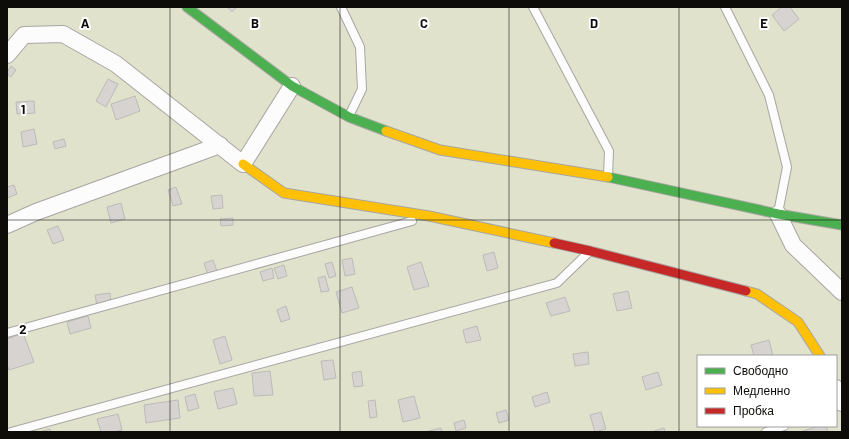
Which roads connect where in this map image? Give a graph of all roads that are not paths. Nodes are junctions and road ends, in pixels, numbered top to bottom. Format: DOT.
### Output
graph roads {
  1 [pos="187,7"];
  2 [pos="341,7"];
  3 [pos="533,7"];
  4 [pos="724,7"];
  5 [pos="7,55"];
  6 [pos="292,86"];
  7 [pos="349,117"];
  8 [pos="220,145"];
  9 [pos="243,164"];
  10 [pos="608,177"];
  11 [pos="778,214"];
  12 [pos="428,216"];
  13 [pos="7,225"];
  14 [pos="842,225"];
  15 [pos="590,251"];
  16 [pos="842,292"];
  17 [pos="7,333"];
  18 [pos="819,355"];
  19 [pos="837,390"];
  20 [pos="842,403"];
  21 [pos="781,427"];
  22 [pos="11,432"];
  23 [pos="766,432"];
  1 -- 6 [label="street"];
  2 -- 7 [label="lane"];
  3 -- 10 [label="lane"];
  4 -- 11 [label="lane"];
  5 -- 8 [label="street"];
  6 -- 7 [label="street"];
  6 -- 9 [label="street"];
  7 -- 10 [label="street"];
  8 -- 9 [label="street"];
  8 -- 13 [label="street"];
  9 -- 12 [label="street"];
  10 -- 11 [label="street"];
  11 -- 14 [label="street"];
  11 -- 16 [label="street"];
  12 -- 15 [label="street"];
  12 -- 17 [label="lane"];
  15 -- 18 [label="street"];
  15 -- 22 [label="lane"];
  19 -- 20 [label="street"];
  21 -- 23 [label="lane"];
}
